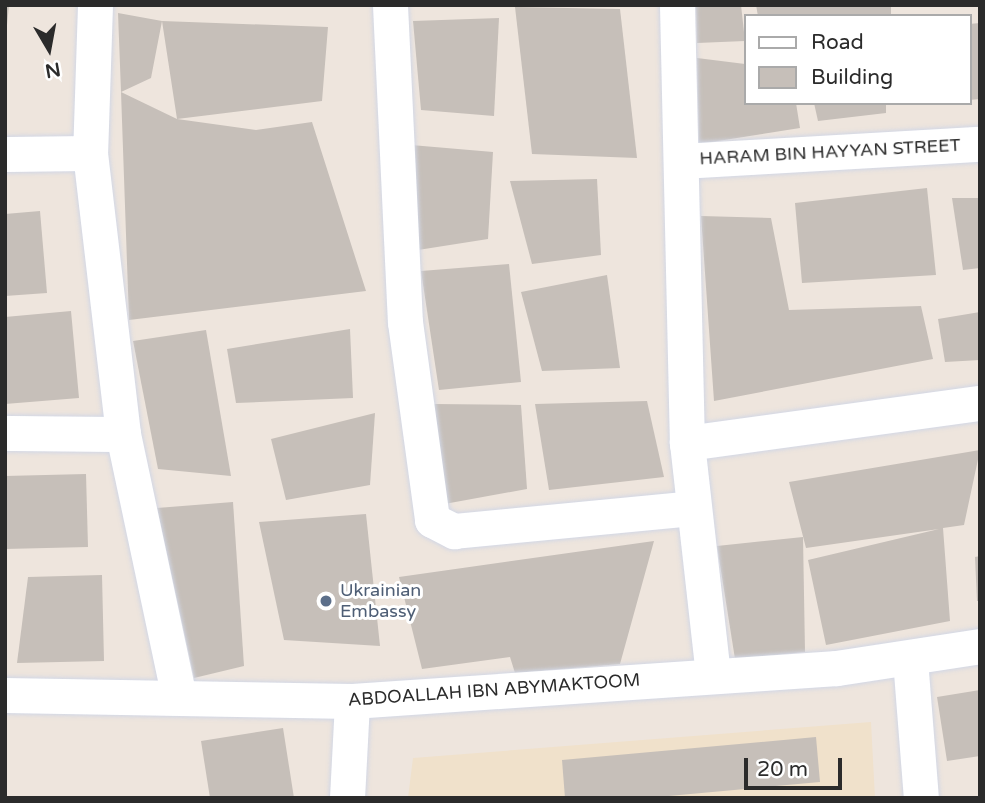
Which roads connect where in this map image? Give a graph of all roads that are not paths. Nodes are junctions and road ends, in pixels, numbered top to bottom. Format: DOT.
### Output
graph roads {
  1 [pos="95,5"];
  2 [pos="390,5"];
  3 [pos="677,5"];
  4 [pos="980,144"];
  5 [pos="90,153"];
  6 [pos="5,154"];
  7 [pos="681,161"];
  8 [pos="980,403"];
  9 [pos="5,433"];
  10 [pos="123,434"];
  11 [pos="687,443"];
  12 [pos="694,508"];
  13 [pos="980,646"];
  14 [pos="910,659"];
  15 [pos="713,674"];
  16 [pos="5,695"];
  17 [pos="179,697"];
  18 [pos="352,701"];
  19 [pos="347,798"];
  20 [pos="921,798"];
  1 -- 5 [label="street"];
  2 -- 12 [label="street"];
  3 -- 7 [label="street"];
  4 -- 7 [label="street, HARAM BIN HAYYAN STREET"];
  5 -- 6 [label="street"];
  5 -- 10 [label="street"];
  7 -- 11 [label="street"];
  8 -- 11 [label="street"];
  9 -- 10 [label="street"];
  10 -- 17 [label="street"];
  11 -- 12 [label="street"];
  12 -- 15 [label="street"];
  13 -- 14 [label="street, ABDOALLAH IBN ABYMAKTOOM"];
  14 -- 15 [label="street, ABDOALLAH IBN ABYMAKTOOM"];
  14 -- 20 [label="street"];
  15 -- 18 [label="street, ABDOALLAH IBN ABYMAKTOOM"];
  16 -- 17 [label="street, ABDOALLAH IBN ABYMAKTOOM"];
  17 -- 18 [label="street, ABDOALLAH IBN ABYMAKTOOM"];
  18 -- 19 [label="street"];
}
